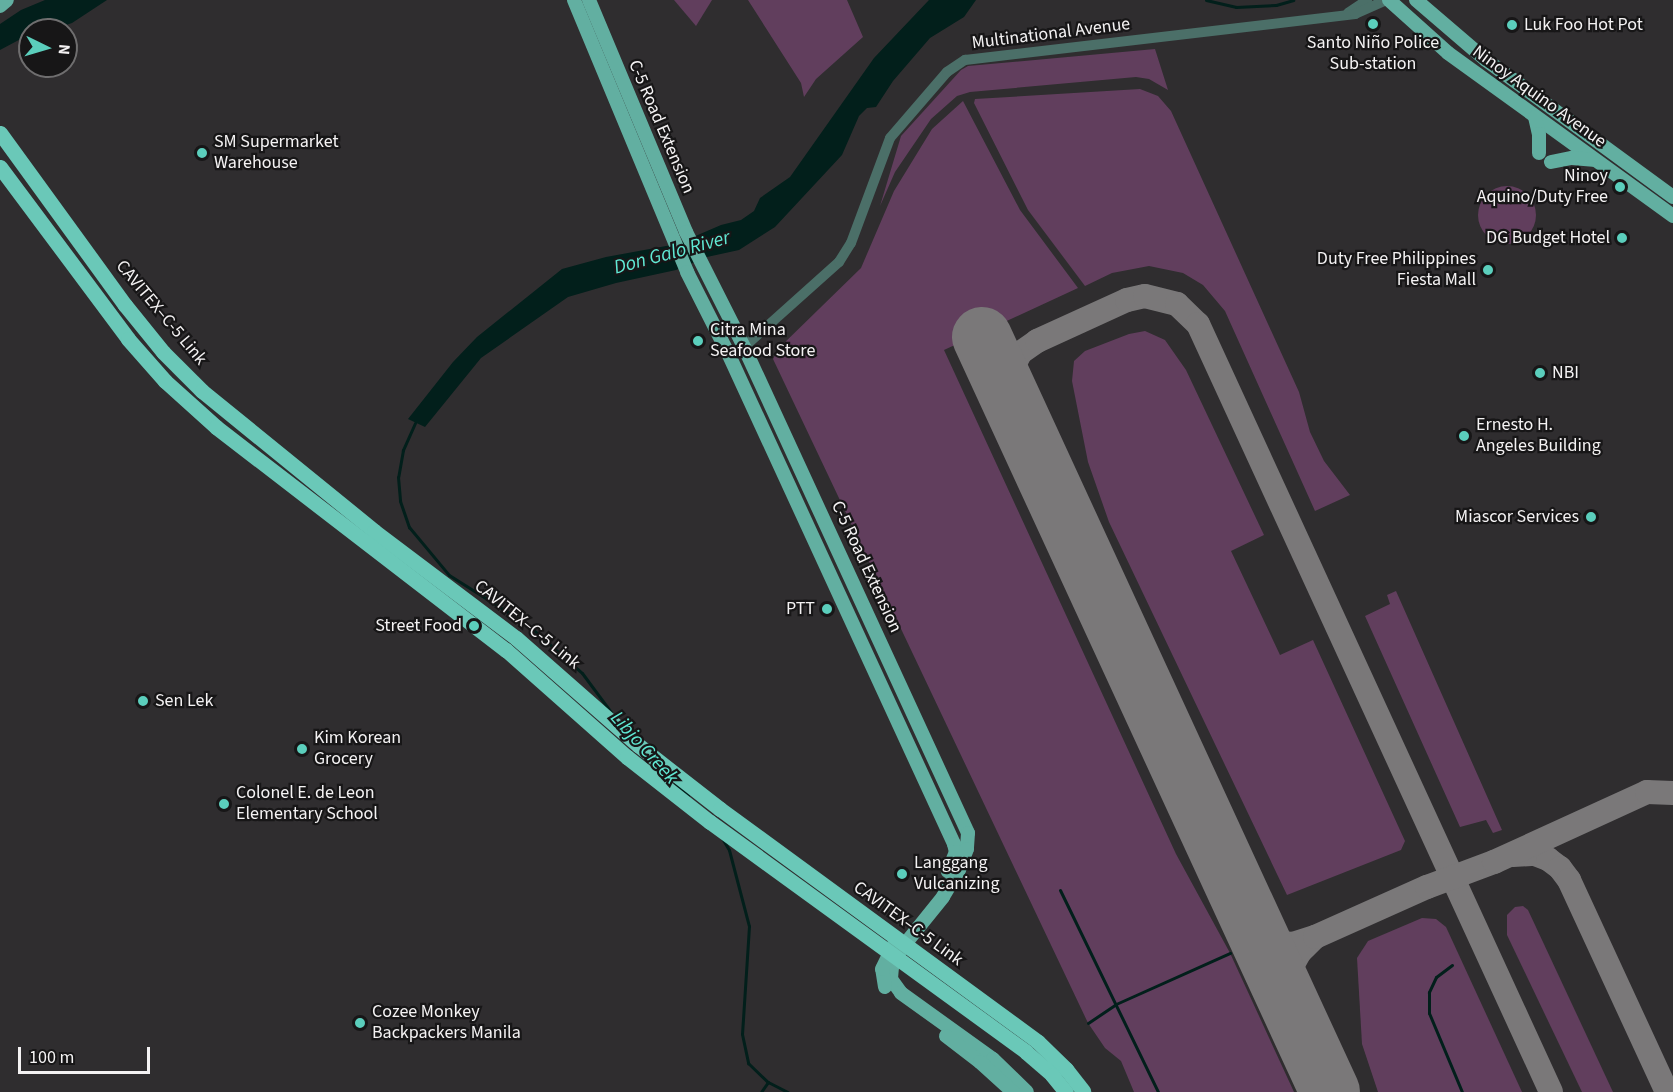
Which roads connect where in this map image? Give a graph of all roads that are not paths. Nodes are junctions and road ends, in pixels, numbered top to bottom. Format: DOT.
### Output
graph roads {
  1 [pos="7,0"];
  2 [pos="574,0"];
  3 [pos="589,0"];
  4 [pos="1367,0"];
  5 [pos="1387,0"];
  6 [pos="1416,0"];
  7 [pos="0,6"];
  8 [pos="1347,13"];
  9 [pos="596,18"];
  10 [pos="582,24"];
  11 [pos="1535,117"];
  12 [pos="0,134"];
  13 [pos="1539,153"];
  14 [pos="1595,160"];
  15 [pos="1551,162"];
  16 [pos="0,168"];
  17 [pos="1671,206"];
  18 [pos="744,347"];
  19 [pos="728,353"];
  20 [pos="1083,1091"];
  21 [pos="1013,1092"];
  22 [pos="1027,1092"];
  23 [pos="1066,1092"];
  1 -- 7 [label="main road"];
  2 -- 10 [label="main road, C-5 Road Extension"];
  3 -- 9 [label="main road, C-5 Road Extension"];
  4 -- 8 [label="street, Multinational Avenue"];
  5 -- 8 [label="street, Multinational Avenue"];
  5 -- 11 [label="main road, Ninoy Aquino Avenue"];
  6 -- 17 [label="main road, Ninoy Aquino Avenue"];
  8 -- 18 [label="street, Multinational Avenue"];
  9 -- 10 [label="main road"];
  9 -- 18 [label="main road, C-5 Road Extension"];
  10 -- 19 [label="main road, C-5 Road Extension"];
  11 -- 13 [label="main road"];
  11 -- 14 [label="main road, Ninoy Aquino Avenue"];
  12 -- 20 [label="highway, CAVITEX–C-5 Link, bridge"];
  14 -- 15 [label="main road"];
  14 -- 17 [label="main road, Ninoy Aquino Avenue"];
  16 -- 23 [label="highway, CAVITEX–C-5 Link, bridge"];
  18 -- 19 [label="street, Multinational Avenue"];
  18 -- 22 [label="main road, C-5 Road Extension"];
  19 -- 21 [label="main road, C-5 Road Extension"];
}
